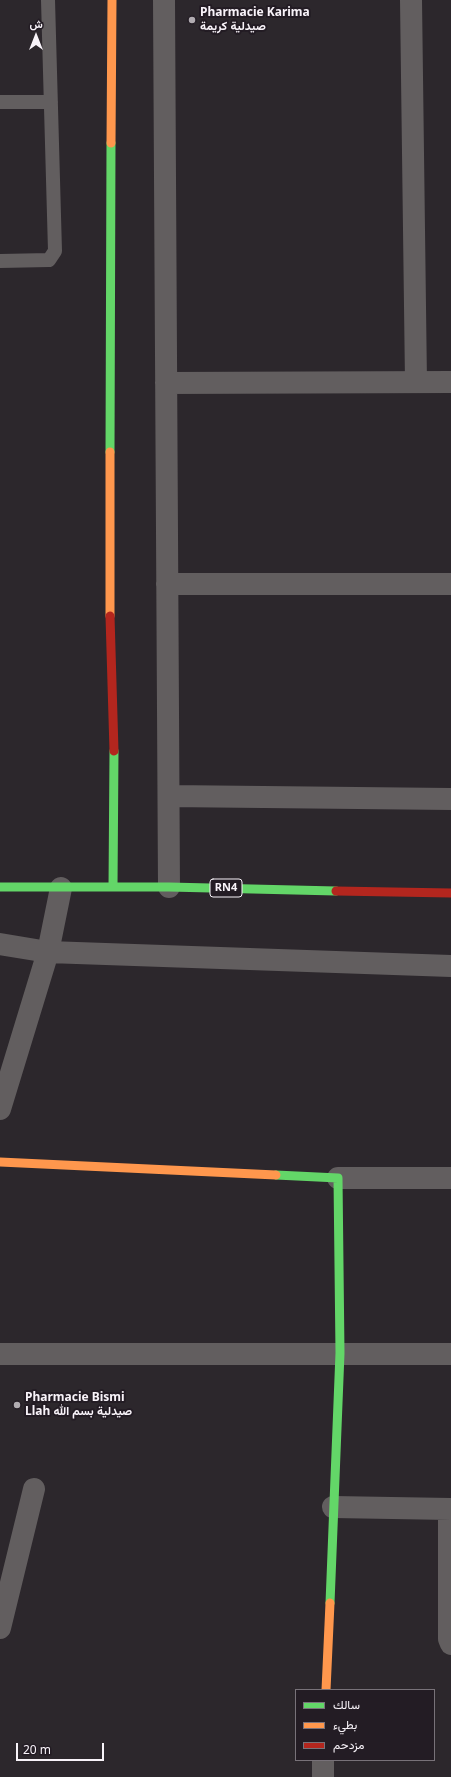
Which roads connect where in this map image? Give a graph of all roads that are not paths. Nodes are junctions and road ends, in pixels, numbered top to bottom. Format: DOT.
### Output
graph roads {
  1 [pos="48,0"];
  2 [pos="112,0"];
  3 [pos="164,0"];
  4 [pos="411,0"];
  5 [pos="0,102"];
  6 [pos="50,102"];
  7 [pos="0,261"];
  8 [pos="416,382"];
  9 [pos="451,382"];
  10 [pos="166,383"];
  11 [pos="167,584"];
  12 [pos="451,584"];
  13 [pos="168,796"];
  14 [pos="451,799"];
  15 [pos="113,886"];
  16 [pos="0,887"];
  17 [pos="169,887"];
  18 [pos="61,888"];
  19 [pos="451,893"];
  20 [pos="0,944"];
  21 [pos="48,952"];
  22 [pos="451,966"];
  23 [pos="0,1109"];
  24 [pos="0,1162"];
  25 [pos="338,1178"];
  26 [pos="451,1178"];
  27 [pos="340,1353"];
  28 [pos="0,1354"];
  29 [pos="451,1354"];
  30 [pos="34,1489"];
  31 [pos="334,1507"];
  32 [pos="450,1509"];
  33 [pos="0,1628"];
  34 [pos="451,1644"];
  35 [pos="326,1689"];
  36 [pos="324,1761"];
  37 [pos="323,1777"];
  1 -- 6 [label="lane"];
  2 -- 15 [label="street"];
  3 -- 10 [label="street"];
  4 -- 8 [label="street"];
  5 -- 6 [label="lane"];
  6 -- 7 [label="lane"];
  8 -- 9 [label="street"];
  8 -- 10 [label="street"];
  10 -- 11 [label="street"];
  11 -- 12 [label="street"];
  11 -- 13 [label="street"];
  13 -- 14 [label="street"];
  13 -- 17 [label="street"];
  15 -- 17 [label="street, RN4"];
  15 -- 18 [label="street, RN4"];
  16 -- 18 [label="street, RN4"];
  17 -- 19 [label="street, RN4"];
  18 -- 21 [label="street"];
  20 -- 21 [label="street"];
  21 -- 22 [label="street"];
  21 -- 23 [label="street"];
  24 -- 25 [label="street"];
  25 -- 26 [label="street"];
  25 -- 27 [label="street"];
  27 -- 28 [label="street"];
  27 -- 29 [label="street"];
  27 -- 31 [label="street"];
  30 -- 33 [label="street"];
  31 -- 32 [label="street"];
  31 -- 35 [label="street"];
  32 -- 34 [label="street"];
  36 -- 37 [label="street"];
}
